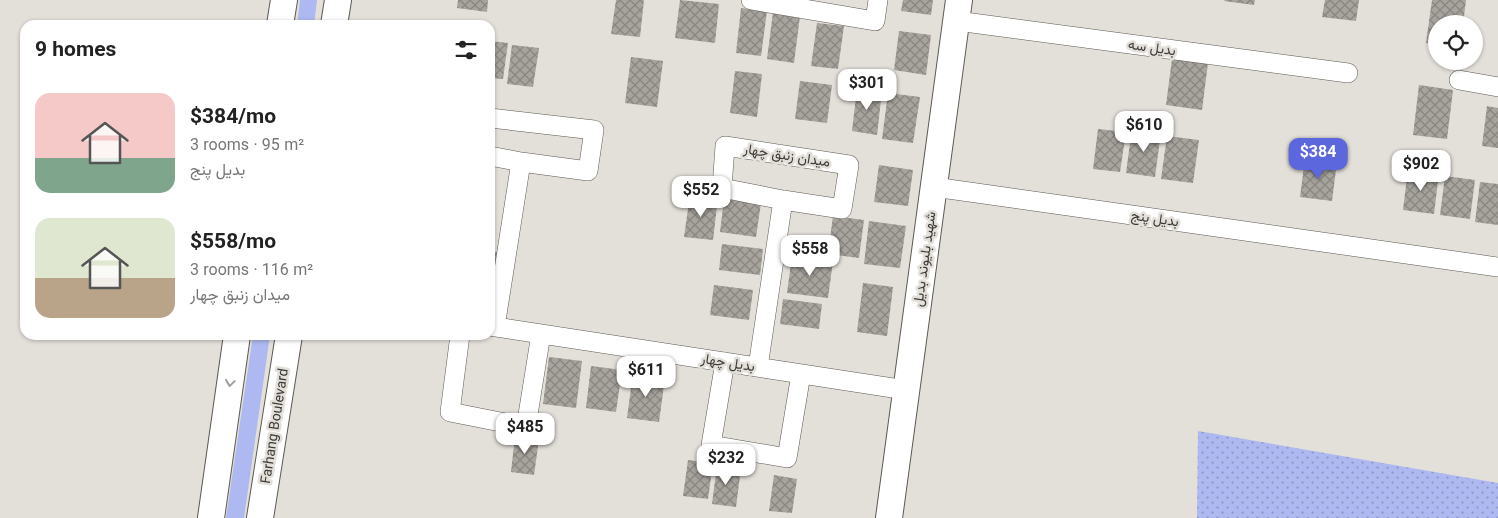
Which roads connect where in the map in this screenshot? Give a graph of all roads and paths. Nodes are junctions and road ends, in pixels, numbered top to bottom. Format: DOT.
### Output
graph roads {
  1 [pos="284,0"];
  2 [pos="338,0"];
  3 [pos="751,0"];
  4 [pos="878,0"];
  5 [pos="958,10"];
  6 [pos="281,20"];
  7 [pos="335,20"];
  8 [pos="1348,73"];
  9 [pos="1459,80"];
  10 [pos="1498,87"];
  11 [pos="495,119"];
  12 [pos="495,157"];
  13 [pos="521,162"];
  14 [pos="934,187"];
  15 [pos="783,200"];
  16 [pos="1498,267"];
  17 [pos="495,314"];
  18 [pos="495,326"];
  19 [pos="541,334"];
  20 [pos="236,340"];
  21 [pos="288,340"];
  22 [pos="459,340"];
  23 [pos="725,362"];
  24 [pos="758,367"];
  25 [pos="801,374"];
  26 [pos="906,390"];
  27 [pos="212,518"];
  28 [pos="260,518"];
  29 [pos="889,518"];
  1 -- 6 [label="street"];
  2 -- 7 [label="street"];
  3 -- 4 [label="street"];
  5 -- 8 [label="street, بدیل سه"];
  5 -- 14 [label="street, شهید بلیوند بدیل"];
  9 -- 10 [label="street"];
  11 -- 13 [label="street"];
  12 -- 13 [label="street"];
  13 -- 17 [label="street"];
  14 -- 16 [label="street, بدیل پنج"];
  14 -- 26 [label="street, شهید بلیوند بدیل"];
  15 -- 15 [label="street, میدان زنبق چهار"];
  15 -- 24 [label="street"];
  18 -- 19 [label="street, بدیل چهار"];
  19 -- 22 [label="street"];
  19 -- 23 [label="street, بدیل چهار"];
  20 -- 27 [label="street, one-way"];
  21 -- 28 [label="street, Farhang Boulevard"];
  23 -- 24 [label="street, بدیل چهار"];
  23 -- 25 [label="street"];
  24 -- 25 [label="street, بدیل چهار"];
  25 -- 26 [label="street, بدیل چهار"];
  26 -- 29 [label="street, شهید بلیوند بدیل"];
}
